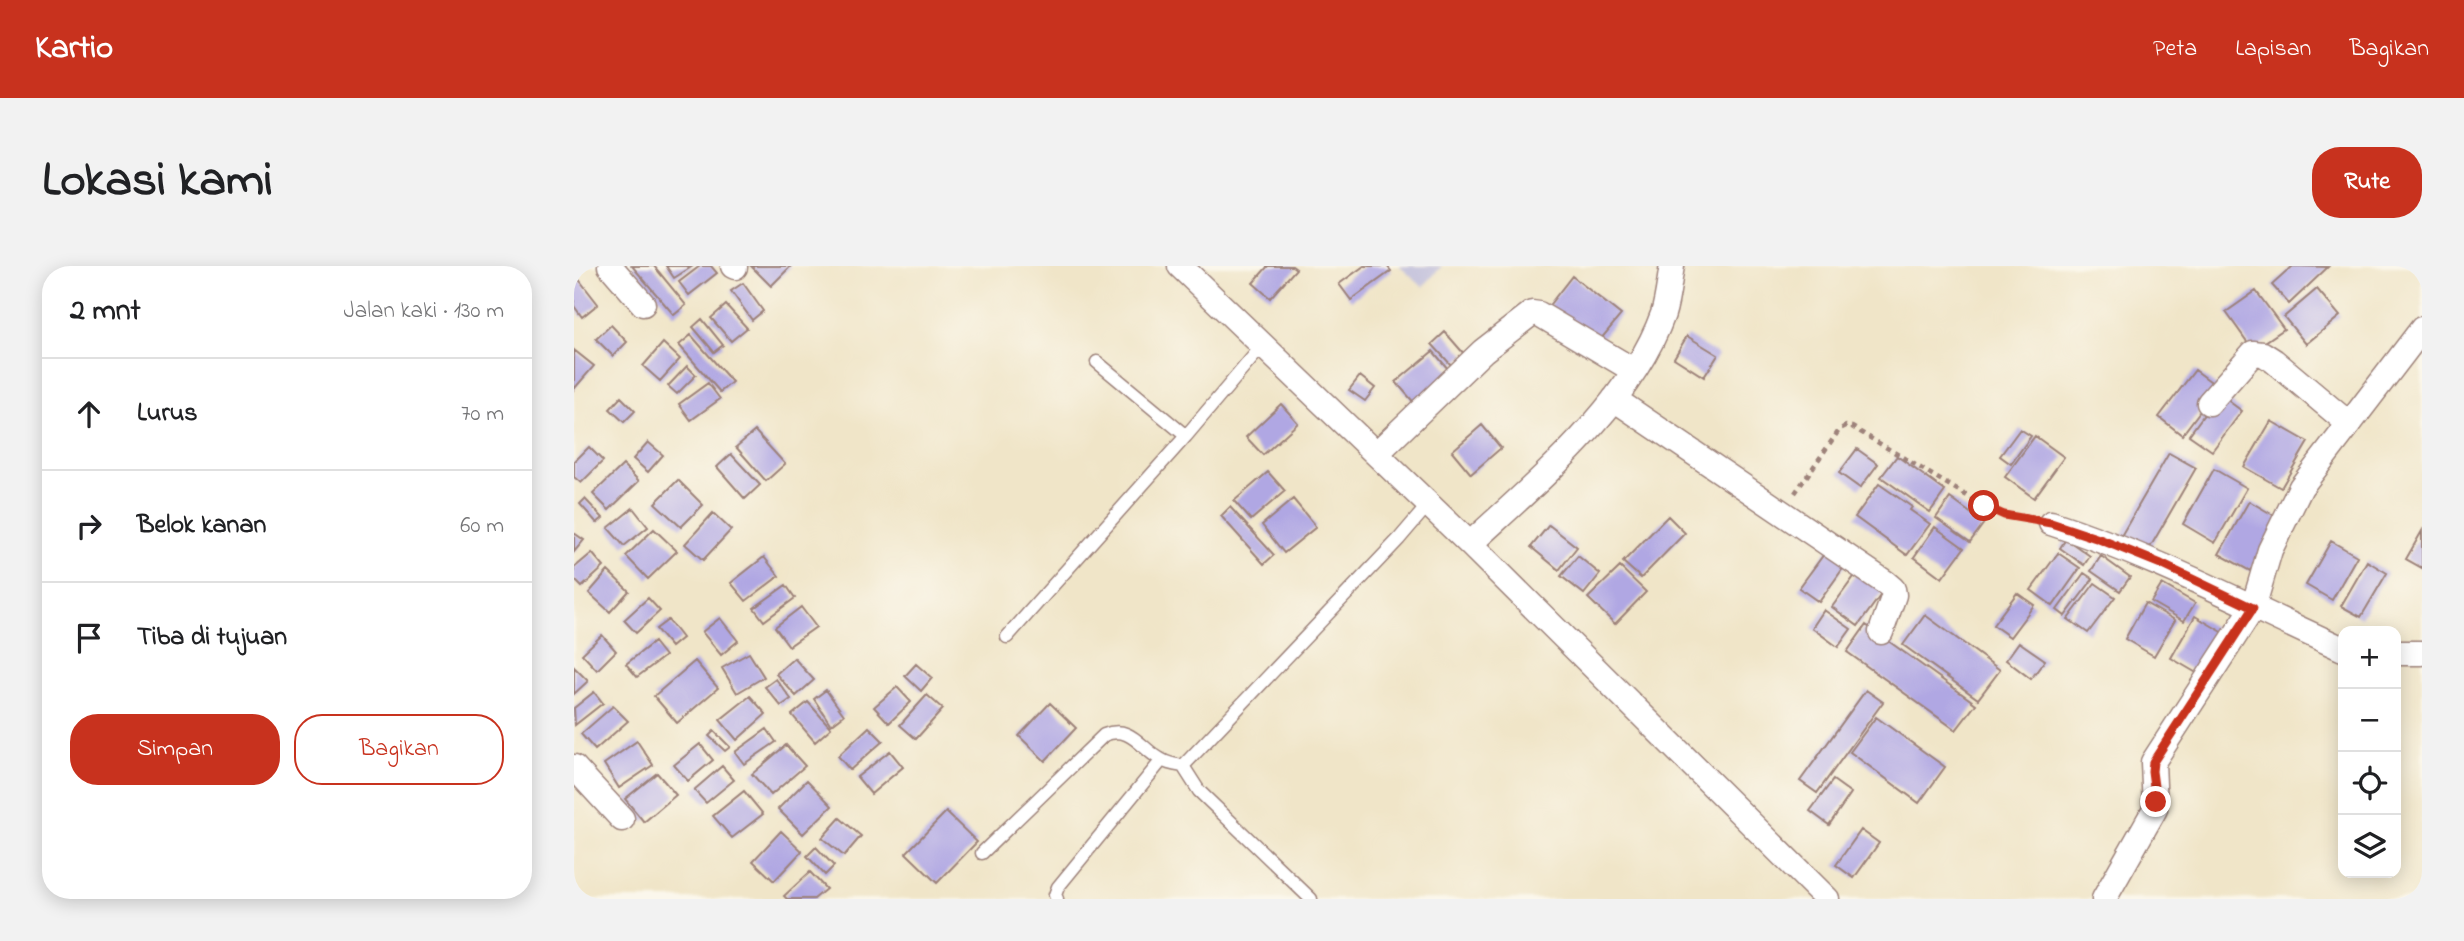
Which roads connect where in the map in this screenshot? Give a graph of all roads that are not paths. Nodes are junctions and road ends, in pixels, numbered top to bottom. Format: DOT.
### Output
graph roads {
  1 [pos="610,266"];
  2 [pos="1180,266"];
  3 [pos="1672,266"];
  4 [pos="643,304"];
  5 [pos="2422,329"];
  6 [pos="1263,345"];
  7 [pos="1097,362"];
  8 [pos="1633,370"];
  9 [pos="1614,399"];
  10 [pos="2209,403"];
  11 [pos="2349,424"];
  12 [pos="1186,436"];
  13 [pos="1376,454"];
  14 [pos="1428,505"];
  15 [pos="2051,523"];
  16 [pos="1470,544"];
  17 [pos="2253,608"];
  18 [pos="1881,632"];
  19 [pos="1007,637"];
  20 [pos="2338,647"];
  21 [pos="2401,653"];
  22 [pos="2422,653"];
  23 [pos="1162,760"];
  24 [pos="1183,766"];
  25 [pos="574,767"];
  26 [pos="622,819"];
  27 [pos="982,853"];
  28 [pos="1057,899"];
  29 [pos="1311,899"];
  30 [pos="1827,899"];
  31 [pos="2104,899"];
  1 -- 4 [label="street"];
  2 -- 6 [label="street"];
  3 -- 8 [label="street"];
  5 -- 11 [label="street"];
  6 -- 12 [label="lane"];
  6 -- 13 [label="street"];
  7 -- 12 [label="lane"];
  8 -- 9 [label="street"];
  8 -- 13 [label="street"];
  9 -- 16 [label="street"];
  9 -- 18 [label="street"];
  10 -- 11 [label="street"];
  11 -- 17 [label="street"];
  12 -- 19 [label="lane"];
  13 -- 14 [label="street"];
  14 -- 16 [label="street"];
  14 -- 24 [label="lane"];
  15 -- 17 [label="street"];
  16 -- 30 [label="street"];
  17 -- 20 [label="street"];
  17 -- 31 [label="street"];
  21 -- 22 [label="street"];
  23 -- 24 [label="lane"];
  23 -- 27 [label="lane"];
  23 -- 28 [label="lane"];
  24 -- 29 [label="lane"];
  25 -- 26 [label="street"];
}
